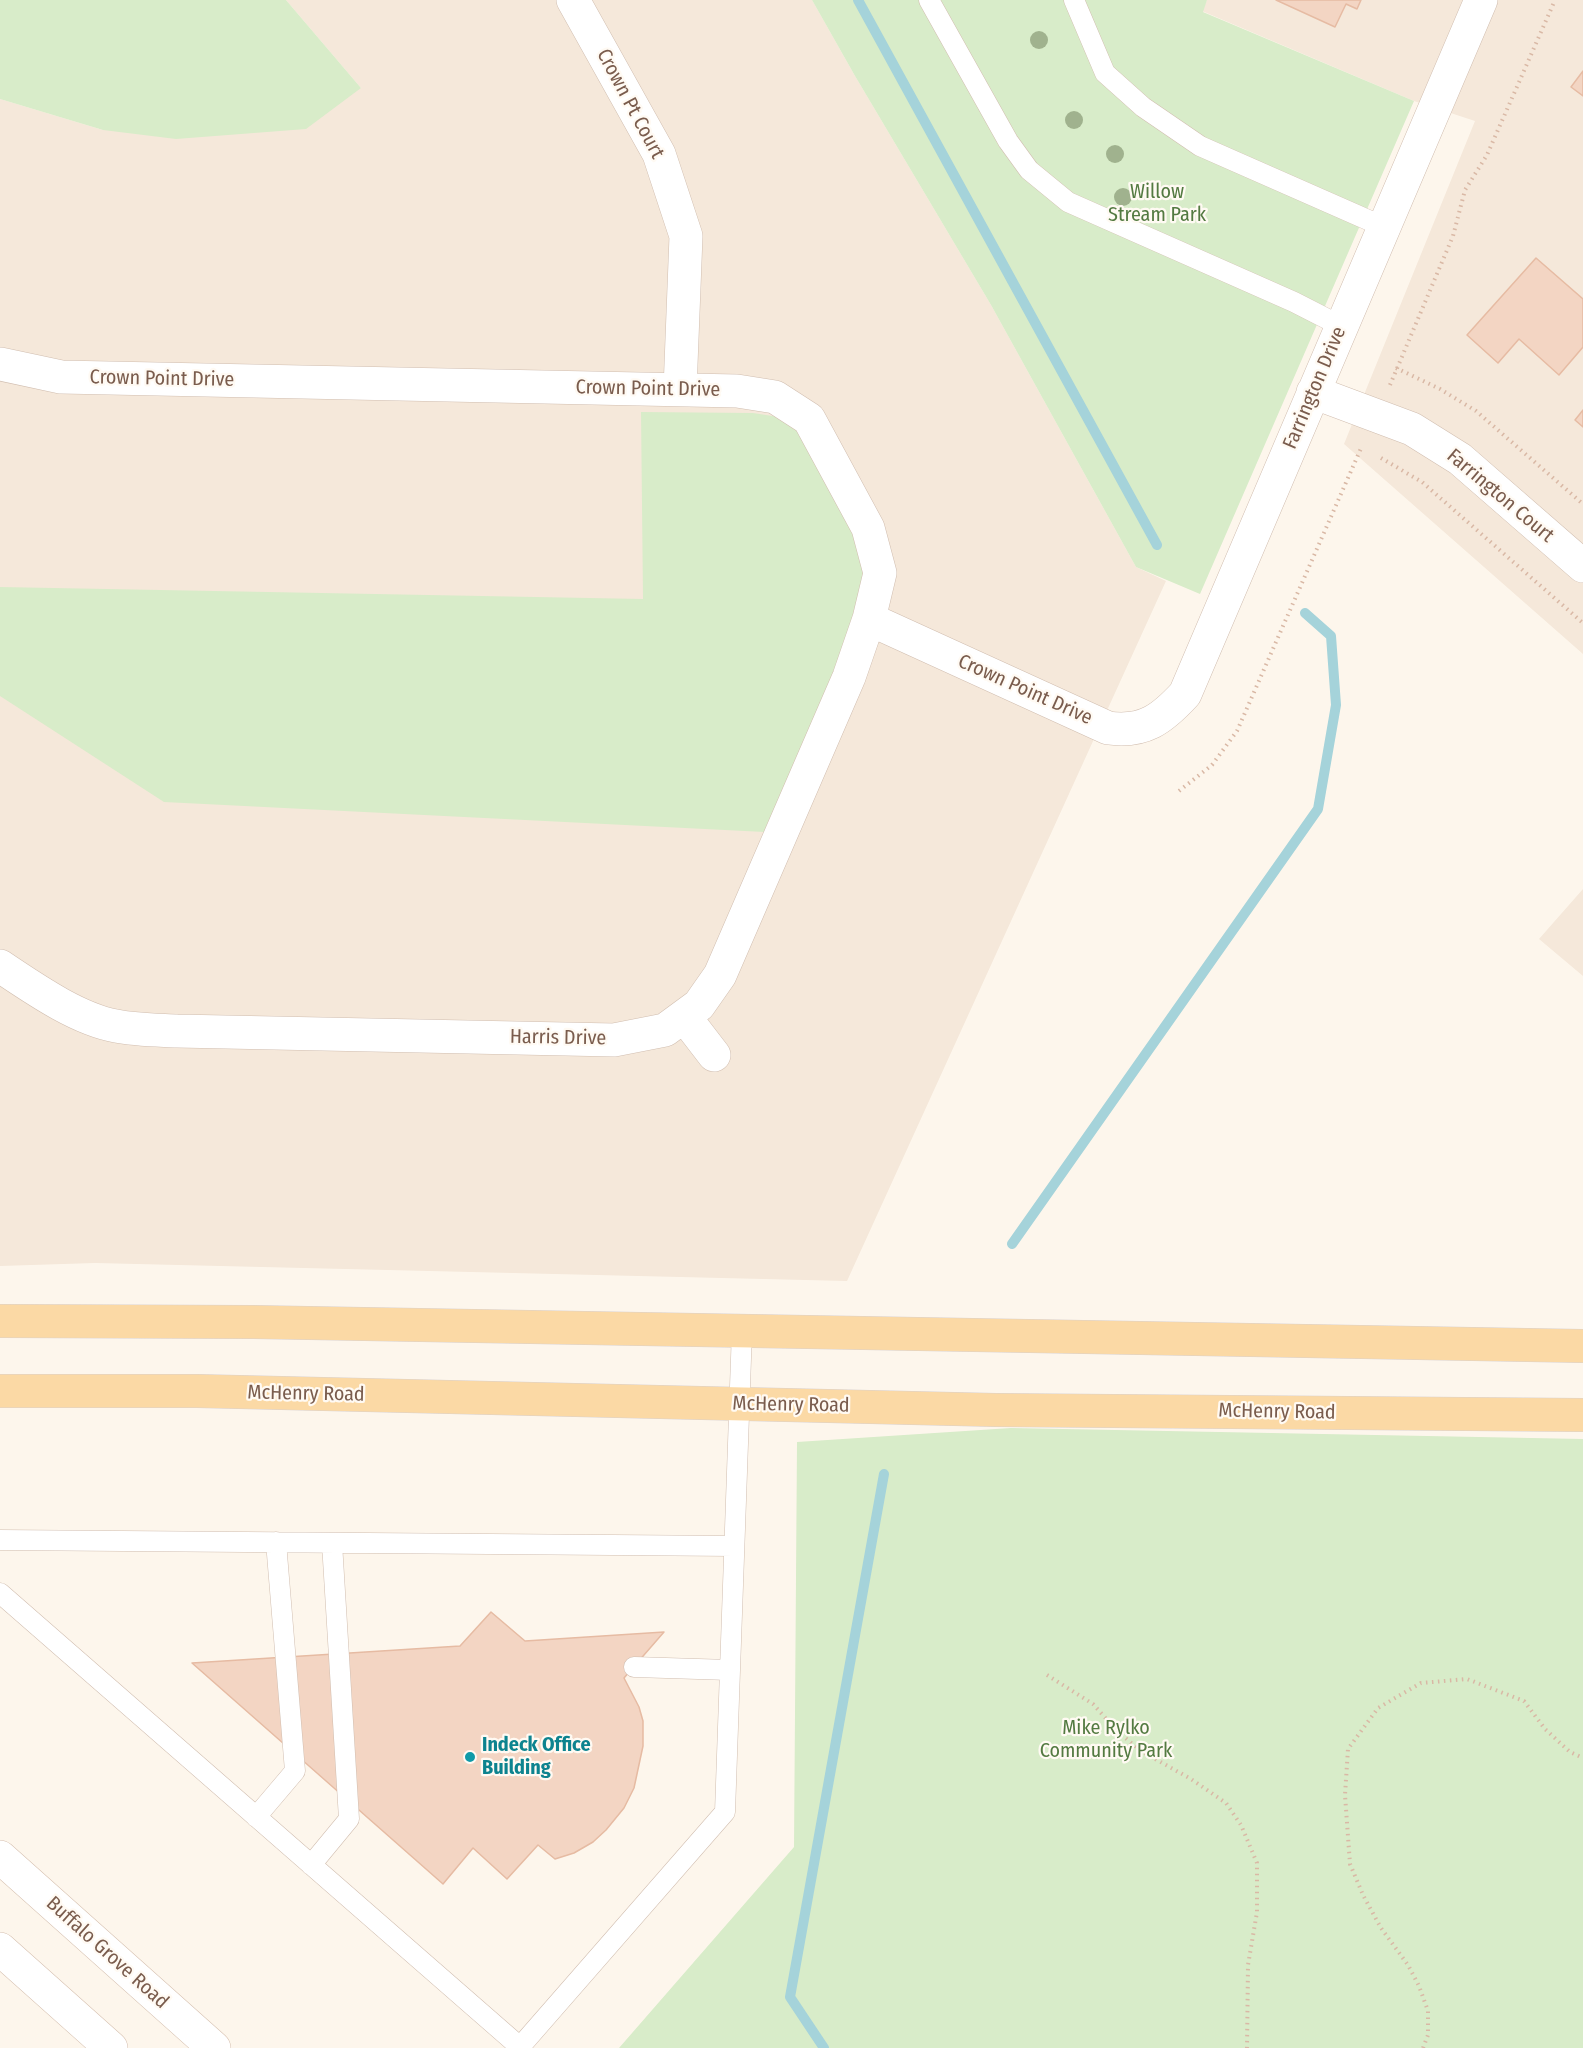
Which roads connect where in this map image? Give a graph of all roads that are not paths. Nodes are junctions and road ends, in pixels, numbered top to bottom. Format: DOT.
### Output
graph roads {
  1 [pos="573,0"];
  2 [pos="929,0"];
  3 [pos="1074,0"];
  4 [pos="1481,0"];
  5 [pos="1384,226"];
  6 [pos="1341,326"];
  7 [pos="0,364"];
  8 [pos="680,390"];
  9 [pos="1313,392"];
  10 [pos="1583,566"];
  11 [pos="869,619"];
  12 [pos="1108,728"];
  13 [pos="0,966"];
  14 [pos="684,1016"];
  15 [pos="714,1055"];
  16 [pos="0,1321"];
  17 [pos="742,1330"];
  18 [pos="1583,1346"];
  19 [pos="0,1392"];
  20 [pos="740,1404"];
  21 [pos="1583,1415"];
  22 [pos="0,1540"];
  23 [pos="276,1542"];
  24 [pos="332,1543"];
  25 [pos="735,1546"];
  26 [pos="0,1593"];
  27 [pos="634,1667"];
  28 [pos="730,1670"];
  29 [pos="256,1817"];
  30 [pos="0,1857"];
  31 [pos="311,1865"];
  32 [pos="0,1949"];
  33 [pos="111,2048"];
  34 [pos="214,2048"];
  35 [pos="520,2048"];
  1 -- 8 [label="street, Crown Pt Court"];
  2 -- 6 [label="lane"];
  3 -- 5 [label="lane"];
  4 -- 5 [label="street, Farrington Drive"];
  5 -- 6 [label="street, Farrington Drive"];
  6 -- 9 [label="street, Farrington Drive"];
  7 -- 8 [label="street, Crown Point Drive"];
  8 -- 11 [label="street, Crown Point Drive"];
  9 -- 10 [label="street, Farrington Court"];
  9 -- 12 [label="street, Farrington Drive"];
  11 -- 12 [label="street, Crown Point Drive"];
  11 -- 14 [label="street, Harris Drive"];
  13 -- 14 [label="street, Harris Drive"];
  14 -- 15 [label="street"];
  16 -- 17 [label="main road"];
  17 -- 18 [label="main road"];
  17 -- 20 [label="lane"];
  19 -- 20 [label="main road, McHenry Road"];
  20 -- 21 [label="main road, McHenry Road"];
  20 -- 25 [label="lane"];
  22 -- 23 [label="lane"];
  23 -- 24 [label="lane"];
  23 -- 29 [label="lane"];
  24 -- 25 [label="lane"];
  24 -- 31 [label="lane"];
  25 -- 28 [label="lane"];
  26 -- 29 [label="lane"];
  27 -- 28 [label="lane"];
  28 -- 35 [label="lane"];
  29 -- 31 [label="lane"];
  30 -- 34 [label="street, Buffalo Grove Road"];
  31 -- 35 [label="lane"];
  32 -- 33 [label="street"];
}
